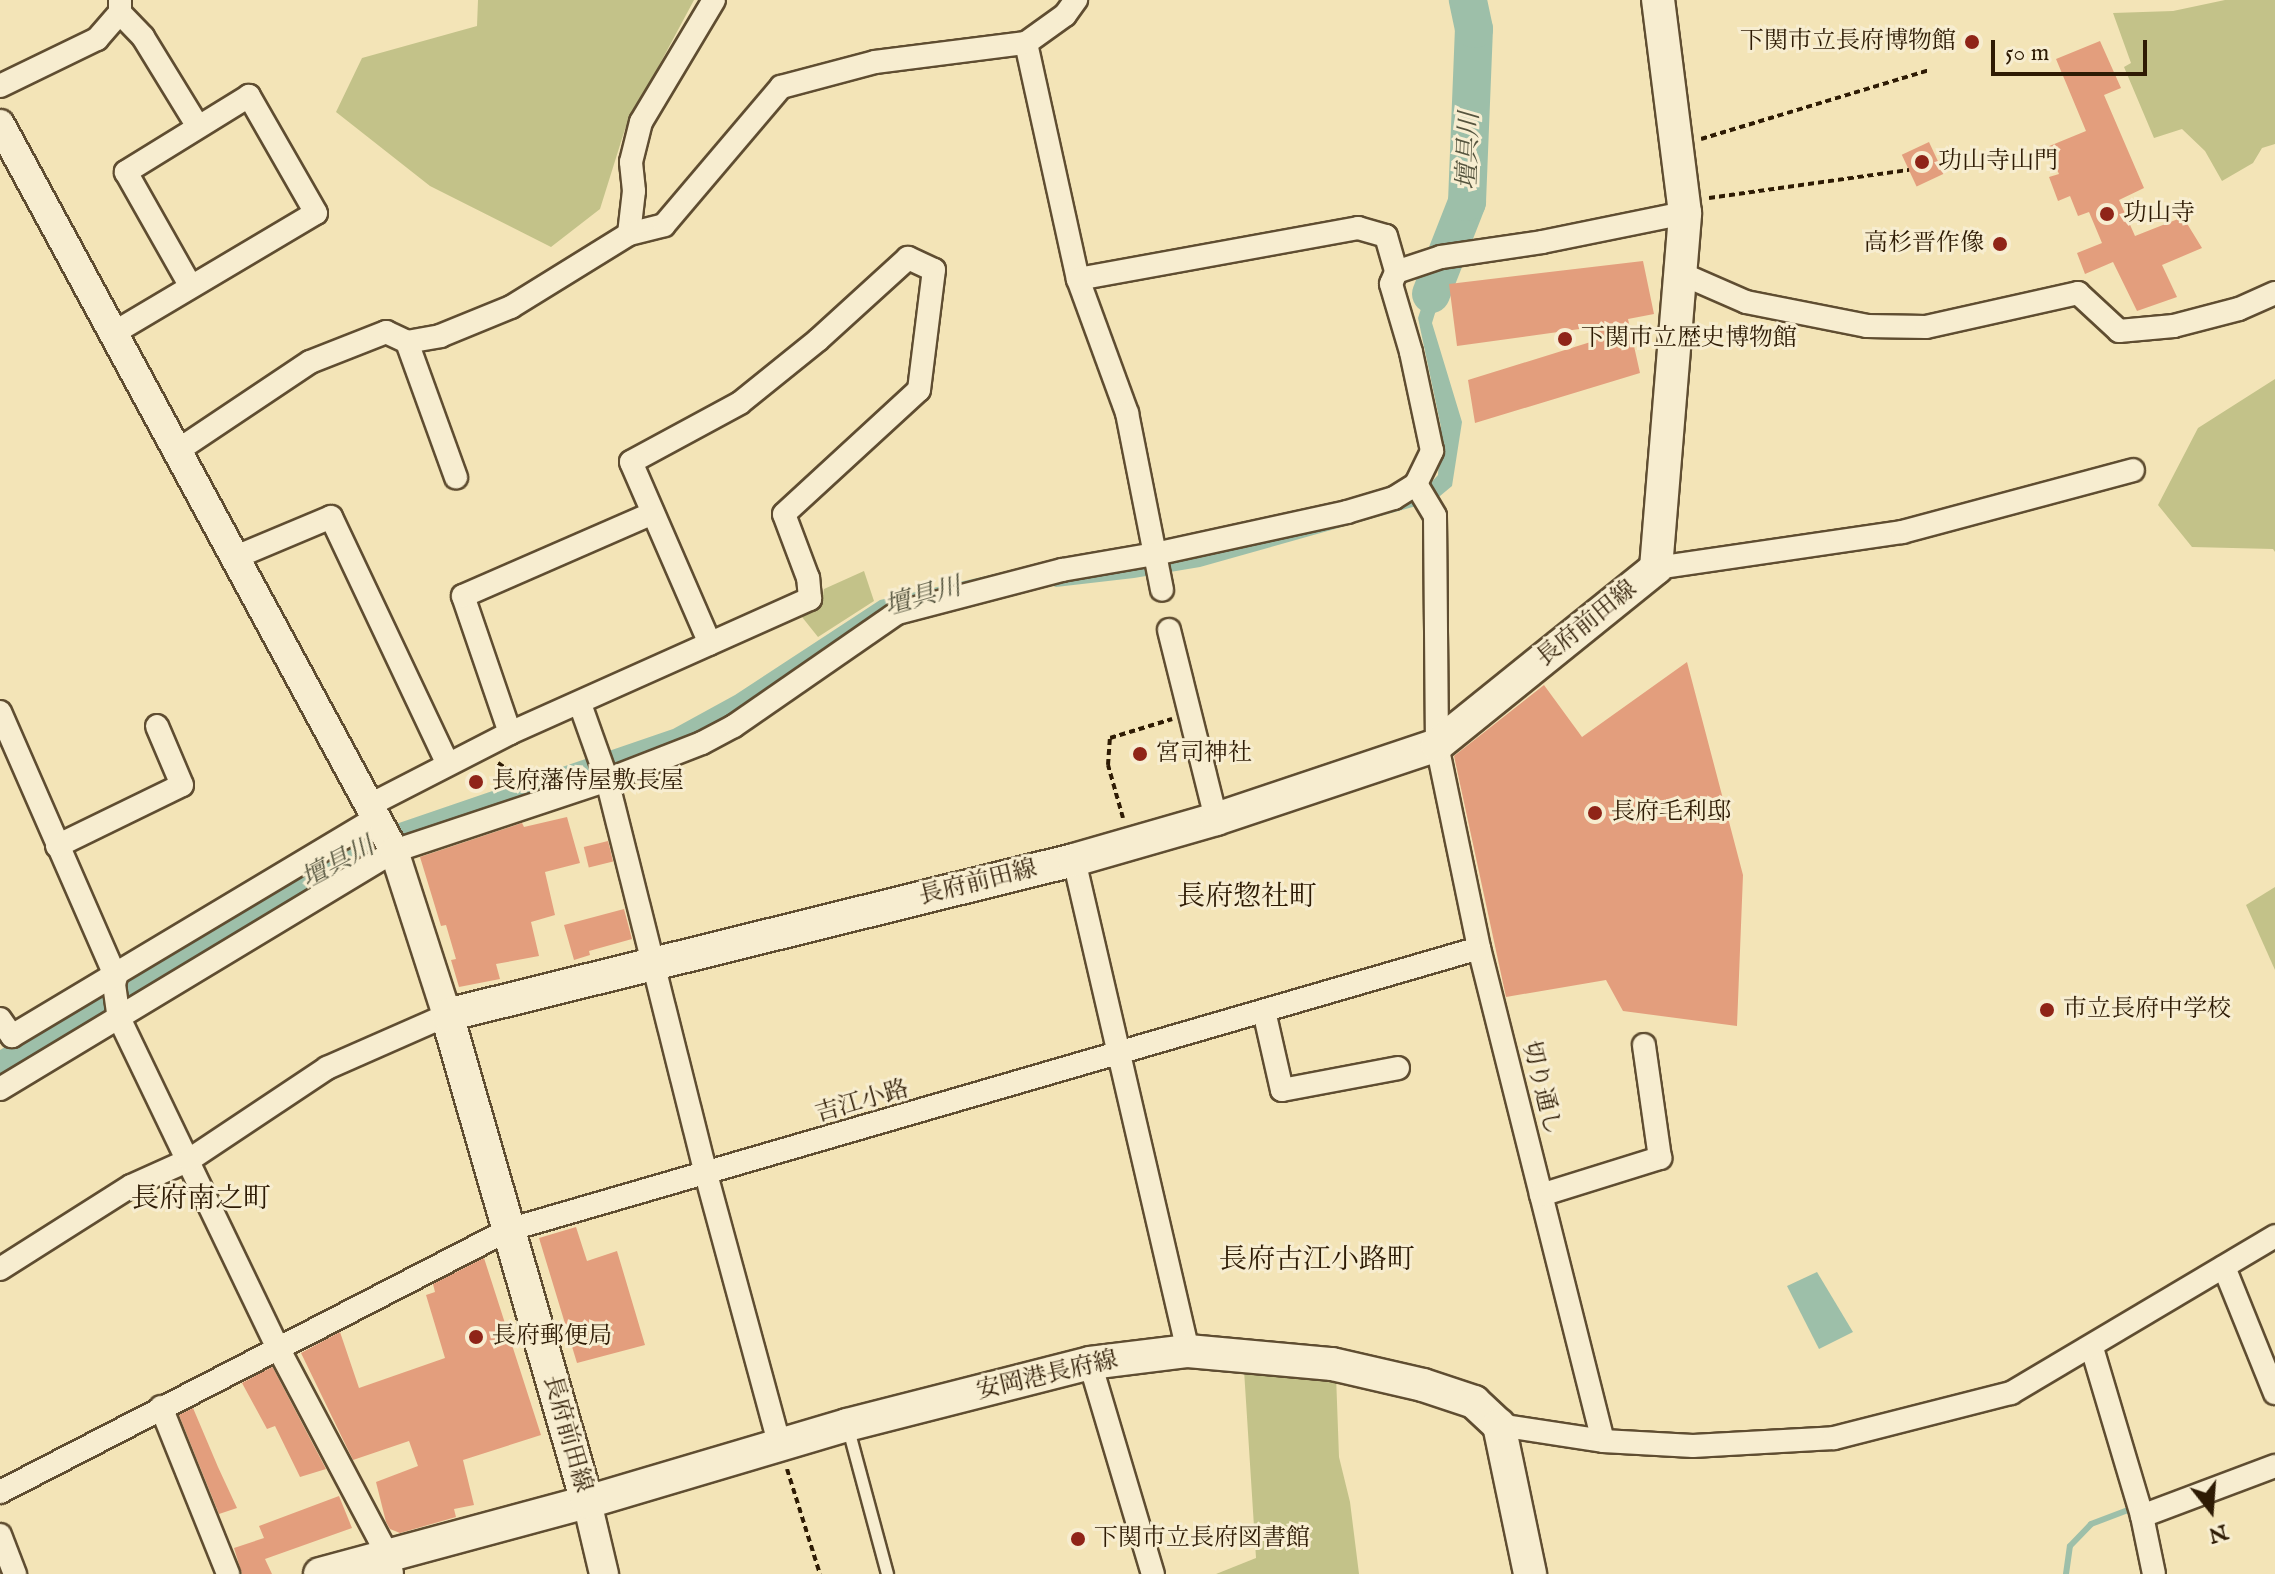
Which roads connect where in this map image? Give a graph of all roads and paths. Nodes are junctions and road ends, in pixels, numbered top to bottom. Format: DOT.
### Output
graph roads {
  1 [pos="714,0"];
  2 [pos="1076,0"];
  3 [pos="1658,0"];
  4 [pos="120,7"];
  5 [pos="1026,43"];
  6 [pos="1930,70"];
  7 [pos="0,86"];
  8 [pos="0,124"];
  9 [pos="197,125"];
  10 [pos="1676,147"];
  11 [pos="1909,170"];
  12 [pos="1684,207"];
  13 [pos="629,234"];
  14 [pos="1396,272"];
  15 [pos="1682,274"];
  16 [pos="1078,279"];
  17 [pos="190,285"];
  18 [pos="2275,293"];
  19 [pos="112,334"];
  20 [pos="407,342"];
  21 [pos="177,451"];
  22 [pos="2133,470"];
  23 [pos="456,477"];
  24 [pos="1416,484"];
  25 [pos="653,513"];
  26 [pos="236,557"];
  27 [pos="1656,568"];
  28 [pos="1158,571"];
  29 [pos="1169,630"];
  30 [pos="710,644"];
  31 [pos="580,704"];
  32 [pos="1188,713"];
  33 [pos="2,723"];
  34 [pos="157,726"];
  35 [pos="510,733"];
  36 [pos="1437,745"];
  37 [pos="448,764"];
  38 [pos="603,769"];
  39 [pos="1216,819"];
  40 [pos="382,830"];
  41 [pos="1130,844"];
  42 [pos="57,846"];
  43 [pos="1074,860"];
  44 [pos="1479,948"];
  45 [pos="651,964"];
  46 [pos="115,980"];
  47 [pos="1264,1011"];
  48 [pos="118,1015"];
  49 [pos="447,1015"];
  50 [pos="0,1019"];
  51 [pos="1644,1045"];
  52 [pos="1118,1054"];
  53 [pos="1398,1068"];
  54 [pos="0,1089"];
  55 [pos="189,1160"];
  56 [pos="706,1174"];
  57 [pos="1541,1195"];
  58 [pos="508,1230"];
  59 [pos="2275,1236"];
  60 [pos="2224,1267"];
  61 [pos="0,1269"];
  62 [pos="277,1346"];
  63 [pos="2092,1348"];
  64 [pos="1188,1351"];
  65 [pos="1090,1363"];
  66 [pos="2275,1393"];
  67 [pos="161,1407"];
  68 [pos="847,1425"];
  69 [pos="1499,1425"];
  70 [pos="1603,1441"];
  71 [pos="779,1443"];
  72 [pos="2275,1466"];
  73 [pos="0,1492"];
  74 [pos="587,1502"];
  75 [pos="2142,1516"];
  76 [pos="0,1535"];
  77 [pos="390,1565"];
  78 [pos="15,1574"];
  79 [pos="228,1574"];
  80 [pos="320,1574"];
  81 [pos="604,1574"];
  82 [pos="820,1574"];
  83 [pos="887,1574"];
  84 [pos="1153,1574"];
  85 [pos="1530,1574"];
  86 [pos="2154,1574"];
  1 -- 13 [label="street"];
  2 -- 5 [label="street"];
  3 -- 10 [label="main road, 長府前田線"];
  4 -- 7 [label="street"];
  4 -- 9 [label="street"];
  5 -- 13 [label="street"];
  5 -- 16 [label="street"];
  6 -- 10 [label="path"];
  8 -- 19 [label="street"];
  9 -- 17 [label="street"];
  9 -- 17 [label="street"];
  10 -- 12 [label="main road, 長府前田線"];
  11 -- 12 [label="path"];
  12 -- 14 [label="street"];
  12 -- 15 [label="main road, 長府前田線"];
  13 -- 20 [label="street"];
  14 -- 16 [label="street"];
  14 -- 24 [label="street"];
  15 -- 18 [label="street"];
  15 -- 27 [label="main road, 長府前田線"];
  16 -- 28 [label="street"];
  17 -- 19 [label="street"];
  19 -- 21 [label="street"];
  20 -- 21 [label="street"];
  20 -- 23 [label="street"];
  21 -- 26 [label="street"];
  22 -- 27 [label="street"];
  24 -- 28 [label="street"];
  24 -- 36 [label="street, 切り通し"];
  25 -- 30 [label="street"];
  25 -- 30 [label="street"];
  25 -- 35 [label="street"];
  26 -- 37 [label="street"];
  26 -- 40 [label="street"];
  27 -- 36 [label="main road, 長府前田線"];
  28 -- 38 [label="street"];
  29 -- 32 [label="street"];
  30 -- 31 [label="street"];
  31 -- 35 [label="street"];
  31 -- 38 [label="street"];
  32 -- 39 [label="street"];
  32 -- 41 [label="path"];
  33 -- 42 [label="street"];
  34 -- 42 [label="street"];
  35 -- 37 [label="street"];
  36 -- 39 [label="main road, 長府前田線"];
  36 -- 44 [label="street, 切り通し"];
  37 -- 40 [label="street"];
  38 -- 40 [label="street"];
  38 -- 45 [label="street"];
  39 -- 41 [label="main road, 長府前田線"];
  40 -- 46 [label="street"];
  40 -- 48 [label="street"];
  40 -- 49 [label="street"];
  41 -- 43 [label="main road, 長府前田線"];
  42 -- 46 [label="street"];
  43 -- 45 [label="main road, 長府前田線"];
  43 -- 52 [label="street"];
  44 -- 47 [label="street, 吉江小路"];
  44 -- 57 [label="street, 切り通し"];
  45 -- 49 [label="main road, 長府前田線"];
  45 -- 56 [label="street"];
  46 -- 48 [label="street"];
  46 -- 50 [label="street"];
  47 -- 52 [label="street, 吉江小路"];
  47 -- 53 [label="street"];
  48 -- 54 [label="street"];
  48 -- 55 [label="street"];
  49 -- 55 [label="street"];
  49 -- 58 [label="main road, 長府前田線"];
  51 -- 57 [label="street"];
  52 -- 56 [label="street, 吉江小路"];
  52 -- 64 [label="street"];
  55 -- 61 [label="street"];
  55 -- 62 [label="street"];
  56 -- 58 [label="street, 吉江小路"];
  56 -- 71 [label="street"];
  57 -- 70 [label="street, 切り通し"];
  58 -- 62 [label="street, 吉江小路"];
  58 -- 74 [label="main road, 長府前田線"];
  59 -- 60 [label="street"];
  60 -- 63 [label="street"];
  60 -- 66 [label="street"];
  62 -- 67 [label="street, 吉江小路"];
  62 -- 77 [label="street"];
  63 -- 70 [label="street"];
  63 -- 75 [label="street"];
  64 -- 65 [label="main road, 安岡港長府線"];
  64 -- 69 [label="main road, 安岡港長府線"];
  65 -- 68 [label="main road, 安岡港長府線"];
  65 -- 84 [label="street"];
  67 -- 73 [label="street, 吉江小路"];
  67 -- 79 [label="street"];
  68 -- 71 [label="main road, 安岡港長府線"];
  68 -- 83 [label="lane"];
  69 -- 70 [label="street"];
  69 -- 85 [label="main road"];
  71 -- 74 [label="main road, 安岡港長府線"];
  71 -- 82 [label="path"];
  72 -- 75 [label="street"];
  74 -- 77 [label="main road, 長府前田線"];
  74 -- 81 [label="street"];
  75 -- 86 [label="street"];
  76 -- 78 [label="street"];
  77 -- 80 [label="main road, 長府前田線"];
}
